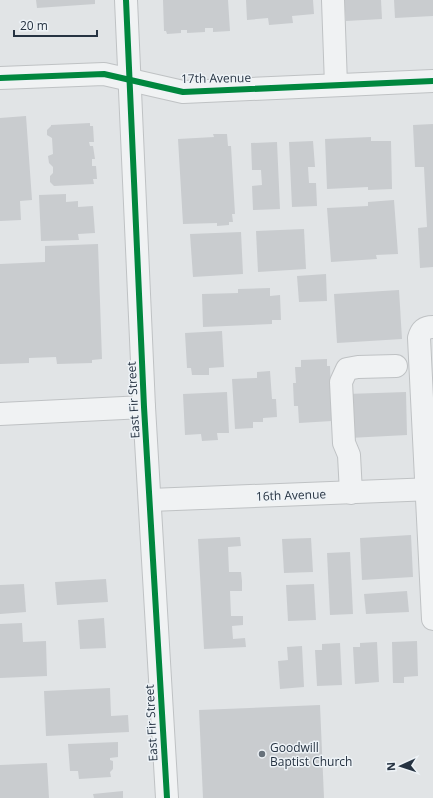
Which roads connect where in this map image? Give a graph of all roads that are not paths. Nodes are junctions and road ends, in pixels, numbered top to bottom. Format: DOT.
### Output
graph roads {
  1 [pos="126,0"];
  2 [pos="333,0"];
  3 [pos="0,78"];
  4 [pos="130,80"];
  5 [pos="433,81"];
  6 [pos="336,85"];
  7 [pos="433,327"];
  8 [pos="396,366"];
  9 [pos="144,407"];
  10 [pos="0,414"];
  11 [pos="429,490"];
  12 [pos="351,493"];
  13 [pos="150,500"];
  14 [pos="433,619"];
  15 [pos="167,798"];
  1 -- 4 [label="street, East Fir Street"];
  2 -- 6 [label="street"];
  3 -- 4 [label="street, 17th Avenue"];
  4 -- 6 [label="street, 17th Avenue"];
  4 -- 9 [label="street, East Fir Street"];
  5 -- 6 [label="street, 17th Avenue"];
  7 -- 11 [label="street"];
  8 -- 12 [label="street"];
  9 -- 10 [label="street"];
  9 -- 13 [label="street, East Fir Street"];
  11 -- 12 [label="street, 16th Avenue"];
  11 -- 14 [label="street"];
  12 -- 13 [label="street, 16th Avenue"];
  13 -- 15 [label="street, East Fir Street"];
}
